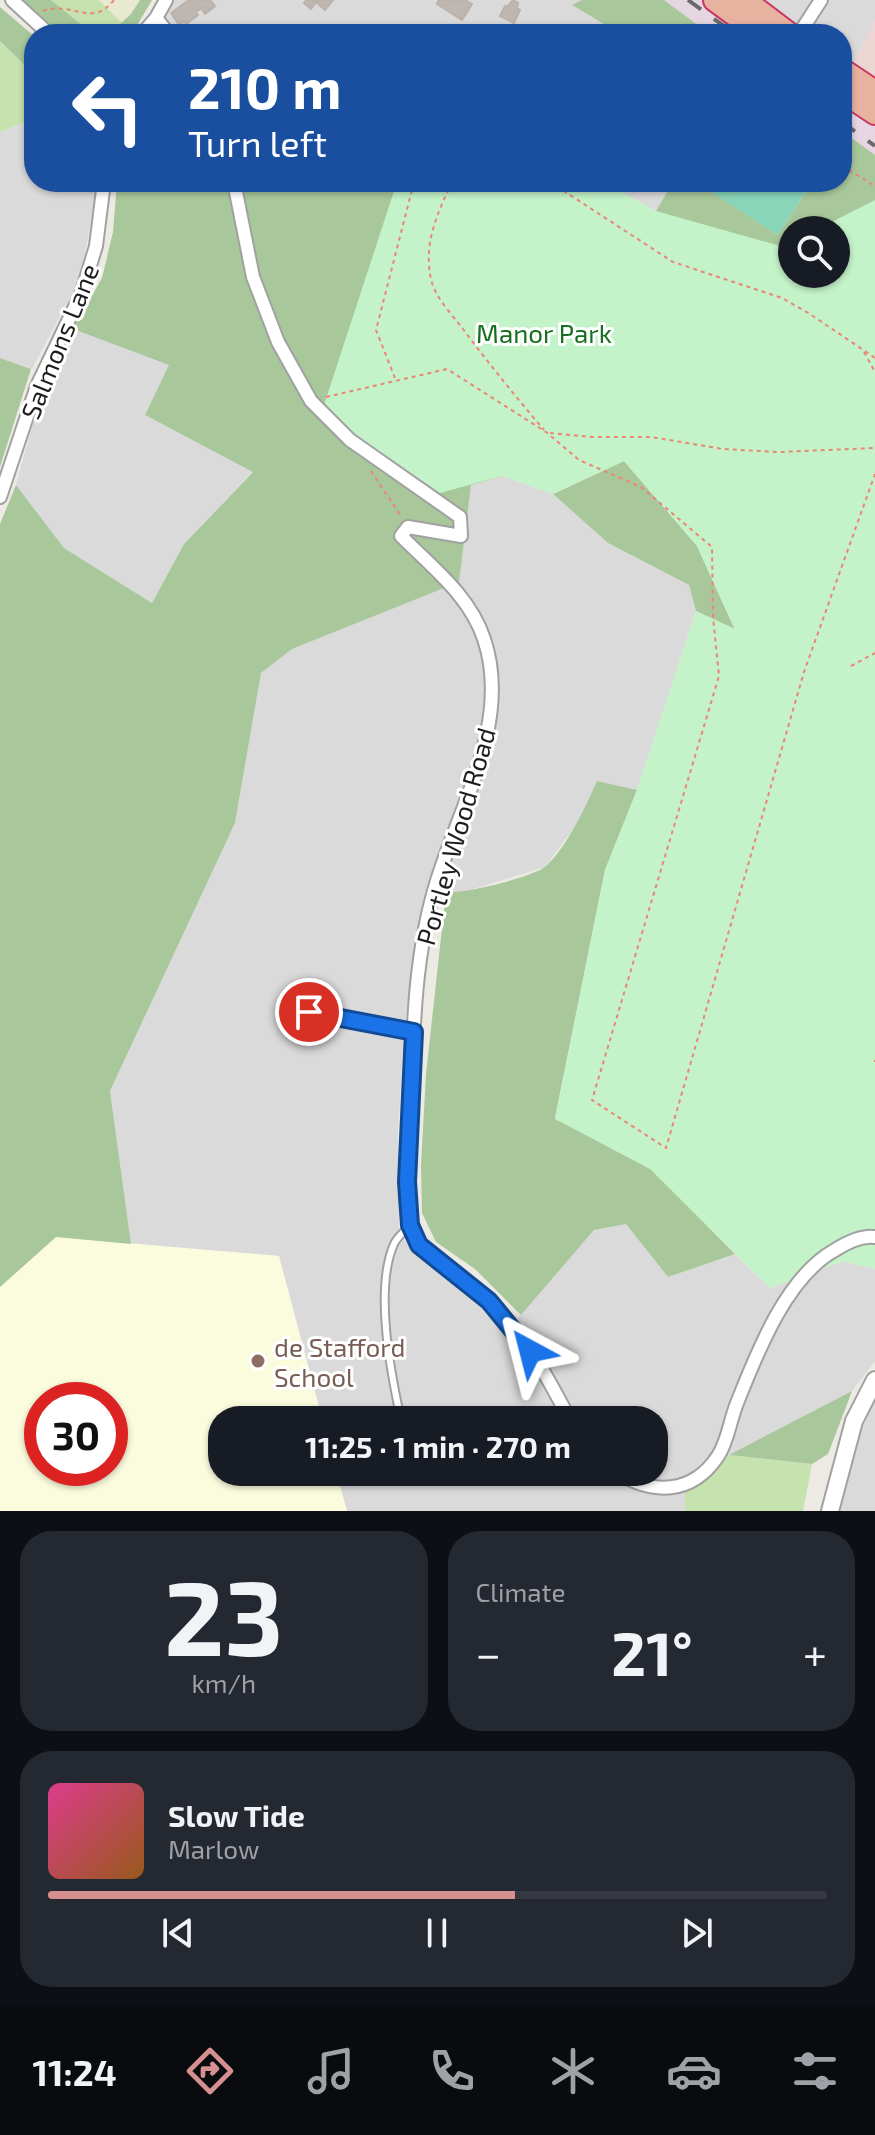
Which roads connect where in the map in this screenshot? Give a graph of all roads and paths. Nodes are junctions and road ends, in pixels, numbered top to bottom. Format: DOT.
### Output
graph roads {
  1 [pos="12,0"];
  2 [pos="114,0"];
  3 [pos="166,0"];
  4 [pos="715,0"];
  5 [pos="744,0"];
  6 [pos="821,0"];
  7 [pos="33,18"];
  8 [pos="156,18"];
  9 [pos="39,24"];
  10 [pos="151,24"];
  11 [pos="161,24"];
  12 [pos="747,24"];
  13 [pos="776,24"];
  14 [pos="805,24"];
  15 [pos="852,77"];
  16 [pos="875,92"];
  17 [pos="852,98"];
  18 [pos="875,113"];
  19 [pos="852,172"];
  20 [pos="875,186"];
  21 [pos="103,192"];
  22 [pos="236,192"];
  23 [pos="411,192"];
  24 [pos="447,192"];
  25 [pos="565,192"];
  26 [pos="864,351"];
  27 [pos="875,358"];
  28 [pos="875,372"];
  29 [pos="396,380"];
  30 [pos="311,401"];
  31 [pos="546,432"];
  32 [pos="875,448"];
  33 [pos="365,462"];
  34 [pos="875,474"];
  35 [pos="0,497"];
  36 [pos="408,527"];
  37 [pos="875,653"];
  38 [pos="851,666"];
  39 [pos="309,1012"];
  40 [pos="414,1032"];
  41 [pos="410,1225"];
  42 [pos="875,1237"];
  43 [pos="875,1380"];
  44 [pos="398,1406"];
  45 [pos="562,1406"];
  46 [pos="644,1486"];
  47 [pos="830,1511"];
  1 -- 7 [label="street"];
  2 -- 7 [label="path"];
  3 -- 8 [label="street"];
  4 -- 12 [label="highway"];
  5 -- 13 [label="highway"];
  6 -- 14 [label="street"];
  7 -- 9 [label="street"];
  8 -- 10 [label="street"];
  8 -- 11 [label="street"];
  15 -- 16 [label="highway"];
  17 -- 18 [label="highway"];
  19 -- 20 [label="path"];
  21 -- 35 [label="street, Salmons Lane"];
  22 -- 30 [label="street"];
  23 -- 29 [label="path"];
  24 -- 31 [label="path"];
  25 -- 26 [label="path"];
  26 -- 27 [label="path"];
  26 -- 28 [label="path"];
  29 -- 30 [label="path"];
  29 -- 31 [label="path"];
  30 -- 36 [label="street"];
  31 -- 32 [label="path"];
  31 -- 34 [label="path"];
  33 -- 36 [label="path"];
  36 -- 40 [label="street, Portley Wood Road"];
  37 -- 38 [label="path"];
  39 -- 40 [label="lane"];
  40 -- 41 [label="street, Portley Wood Road"];
  41 -- 44 [label="lane"];
  41 -- 45 [label="street"];
  42 -- 46 [label="street"];
  43 -- 47 [label="street"];
}
